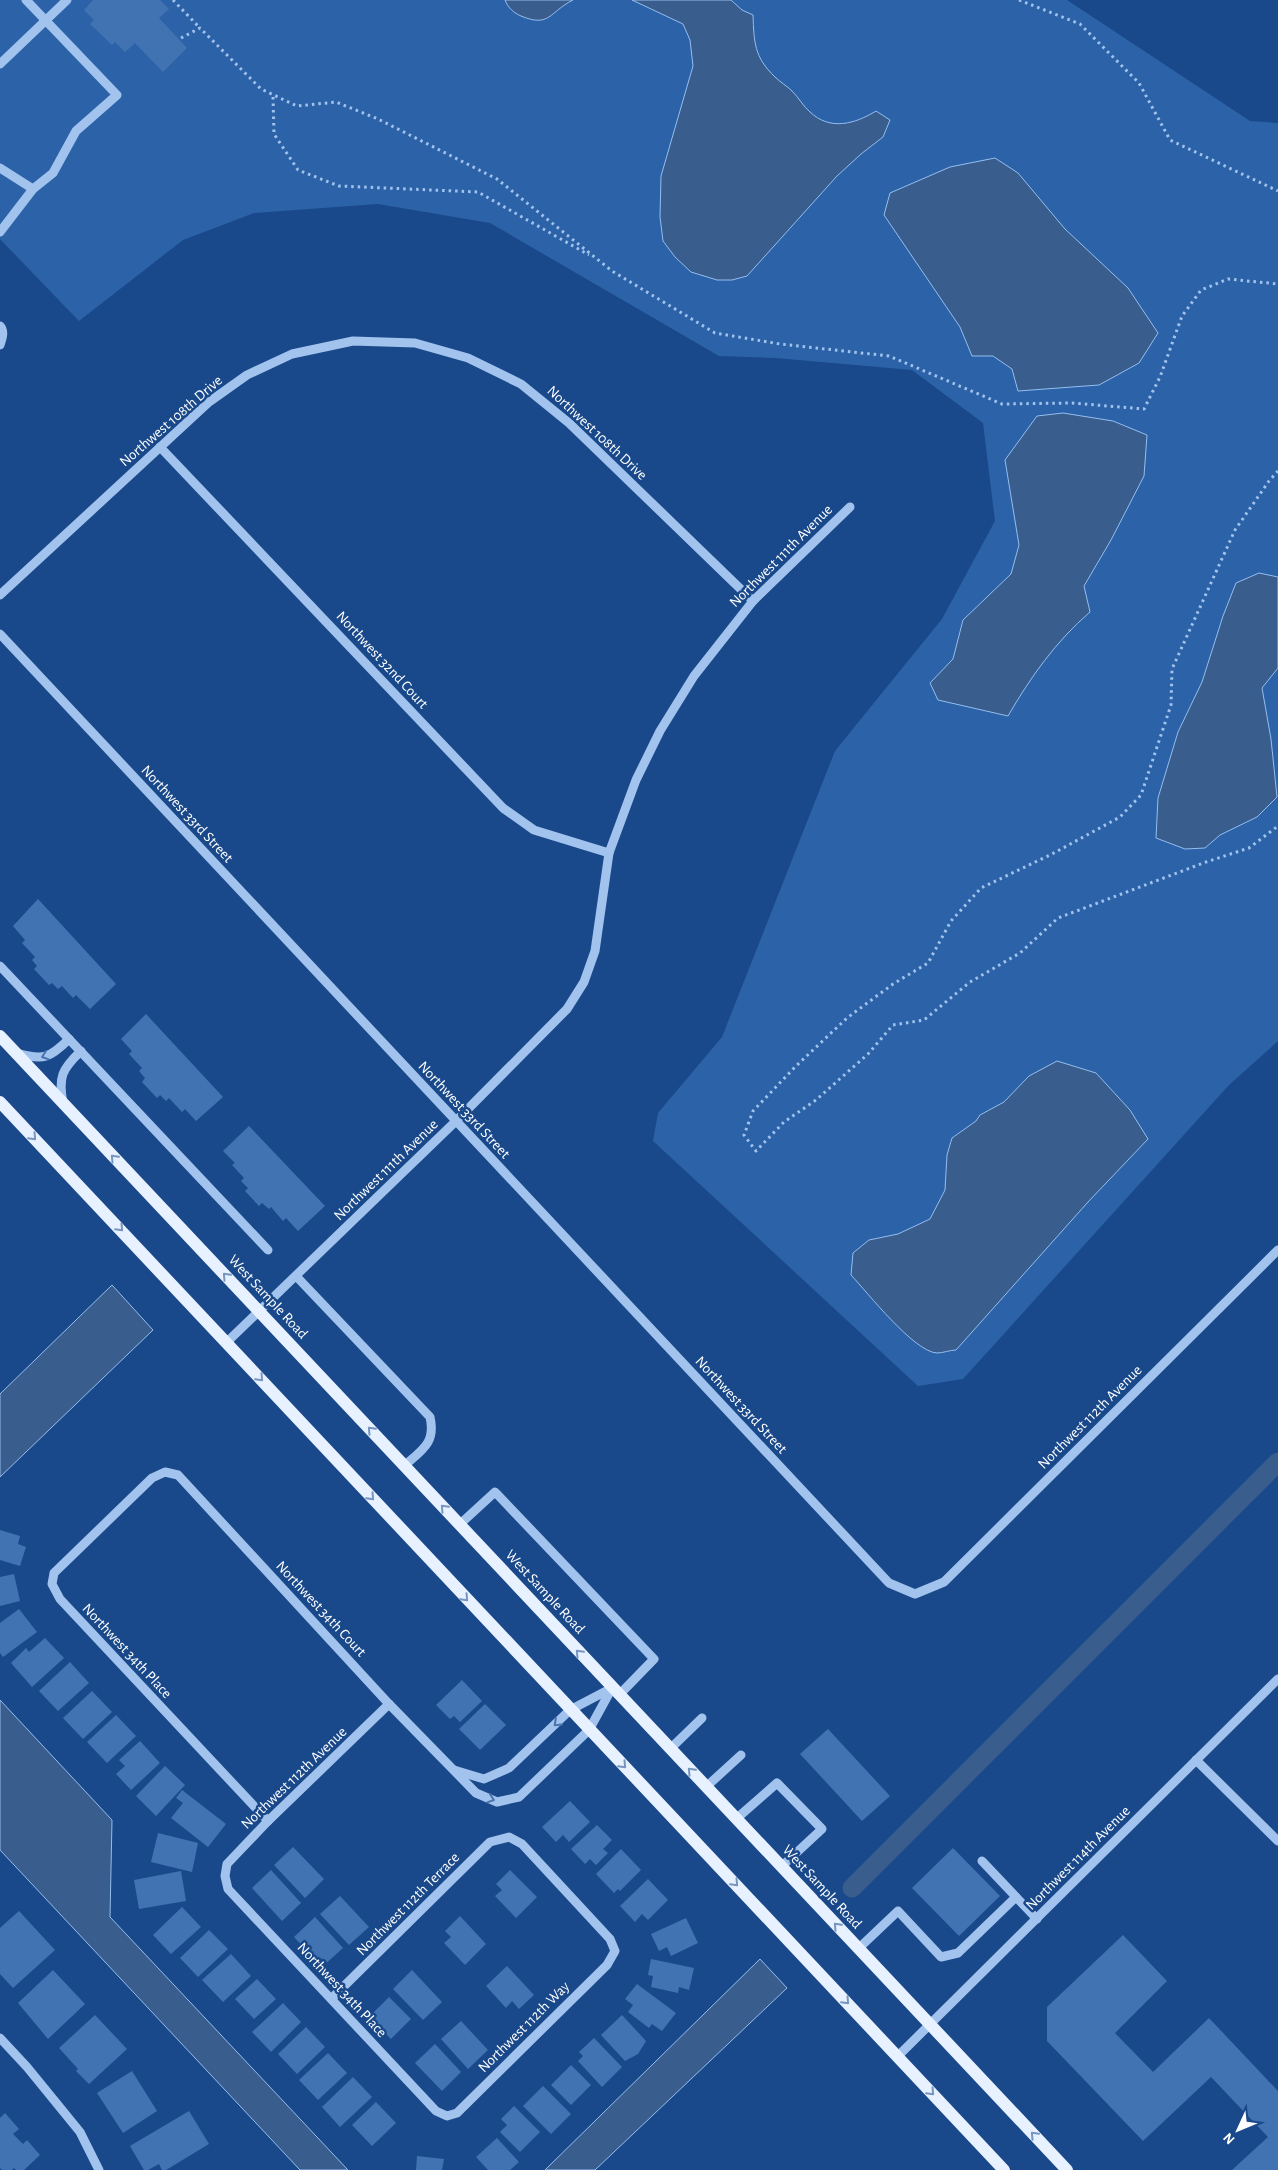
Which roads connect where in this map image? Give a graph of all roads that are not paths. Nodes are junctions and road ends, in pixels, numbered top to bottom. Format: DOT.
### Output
graph roads {
  1 [pos="26,0"];
  2 [pos="67,0"];
  3 [pos="46,21"];
  4 [pos="0,64"];
  5 [pos="0,168"];
  6 [pos="33,189"];
  7 [pos="0,232"];
  8 [pos="0,326"];
  9 [pos="0,345"];
  10 [pos="160,447"];
  11 [pos="850,507"];
  12 [pos="0,595"];
  13 [pos="753,601"];
  14 [pos="0,634"];
  15 [pos="609,853"];
  16 [pos="0,966"];
  17 [pos="0,1036"];
  18 [pos="70,1039"];
  19 [pos="81,1051"];
  20 [pos="16,1053"];
  21 [pos="0,1102"];
  22 [pos="63,1103"];
  23 [pos="456,1121"];
  24 [pos="268,1250"];
  25 [pos="1278,1250"];
  26 [pos="296,1276"];
  27 [pos="259,1312"];
  28 [pos="227,1342"];
  29 [pos="404,1466"];
  30 [pos="459,1525"];
  31 [pos="52,1584"];
  32 [pos="915,1594"];
  33 [pos="1278,1680"];
  34 [pos="616,1691"];
  35 [pos="389,1704"];
  36 [pos="570,1710"];
  37 [pos="702,1718"];
  38 [pos="590,1730"];
  39 [pos="670,1749"];
  40 [pos="741,1755"];
  41 [pos="1196,1760"];
  42 [pos="454,1770"];
  43 [pos="706,1787"];
  44 [pos="736,1819"];
  45 [pos="268,1821"];
  46 [pos="1278,1841"];
  47 [pos="982,1861"];
  48 [pos="781,1867"];
  49 [pos="225,1876"];
  50 [pos="1016,1897"];
  51 [pos="1037,1919"];
  52 [pos="858,1949"];
  53 [pos="615,1951"];
  54 [pos="331,1999"];
  55 [pos="930,2026"];
  56 [pos="0,2038"];
  57 [pos="898,2056"];
  58 [pos="447,2116"];
  59 [pos="99,2170"];
  60 [pos="1004,2170"];
  61 [pos="1067,2170"];
  1 -- 3 [label="street"];
  2 -- 3 [label="street"];
  3 -- 4 [label="street"];
  3 -- 6 [label="street"];
  5 -- 6 [label="street"];
  6 -- 7 [label="street"];
  8 -- 9 [label="street"];
  10 -- 12 [label="street, Northwest 108th Drive"];
  10 -- 13 [label="street, Northwest 108th Drive"];
  10 -- 15 [label="street, Northwest 32nd Court"];
  11 -- 13 [label="street, Northwest 111th Avenue"];
  13 -- 15 [label="street, Northwest 111th Avenue"];
  14 -- 23 [label="street, Northwest 33rd Street"];
  15 -- 23 [label="street, Northwest 111th Avenue"];
  16 -- 18 [label="street"];
  17 -- 20 [label="main road, West Sample Road"];
  18 -- 19 [label="street"];
  18 -- 20 [label="street, one-way"];
  19 -- 22 [label="street"];
  19 -- 24 [label="street"];
  20 -- 22 [label="main road, West Sample Road"];
  21 -- 28 [label="main road, one-way"];
  27 -- 22 [label="main road, West Sample Road, one-way"];
  23 -- 26 [label="street, Northwest 111th Avenue"];
  23 -- 32 [label="street, Northwest 33rd Street"];
  25 -- 32 [label="street, Northwest 112th Avenue"];
  26 -- 27 [label="street, Northwest 111th Avenue"];
  26 -- 29 [label="street"];
  27 -- 28 [label="street, Northwest 111th Avenue"];
  29 -- 27 [label="main road, West Sample Road, one-way"];
  28 -- 36 [label="main road, one-way"];
  30 -- 29 [label="main road, West Sample Road, one-way"];
  34 -- 30 [label="main road, West Sample Road, one-way"];
  30 -- 34 [label="street"];
  31 -- 35 [label="street, Northwest 34th Court"];
  31 -- 45 [label="street, Northwest 34th Place"];
  33 -- 41 [label="street, Northwest 114th Avenue"];
  34 -- 36 [label="street"];
  34 -- 38 [label="street, Northwest 34th Court"];
  34 -- 39 [label="main road, West Sample Road"];
  35 -- 42 [label="street, Northwest 34th Court"];
  35 -- 45 [label="street, Northwest 112th Avenue"];
  36 -- 38 [label="main road"];
  36 -- 42 [label="street, one-way"];
  37 -- 39 [label="street"];
  42 -- 38 [label="street, Northwest 34th Court, one-way"];
  38 -- 57 [label="main road, one-way"];
  43 -- 39 [label="main road, West Sample Road, one-way"];
  40 -- 43 [label="street"];
  41 -- 46 [label="street"];
  41 -- 51 [label="street, Northwest 114th Avenue"];
  43 -- 44 [label="main road, West Sample Road"];
  44 -- 48 [label="main road, West Sample Road"];
  44 -- 48 [label="street"];
  45 -- 49 [label="street, Northwest 112th Avenue"];
  47 -- 50 [label="street"];
  52 -- 48 [label="main road, West Sample Road, one-way"];
  49 -- 54 [label="street, Northwest 34th Place"];
  50 -- 51 [label="street"];
  50 -- 52 [label="street"];
  51 -- 55 [label="street, Northwest 114th Avenue"];
  52 -- 55 [label="main road, West Sample Road"];
  53 -- 54 [label="street, Northwest 112th Terrace"];
  53 -- 58 [label="street, Northwest 112th Way"];
  54 -- 58 [label="street, Northwest 34th Place"];
  55 -- 57 [label="street, Northwest 114th Avenue"];
  61 -- 55 [label="main road, West Sample Road, one-way"];
  56 -- 59 [label="street"];
  57 -- 60 [label="main road, one-way"];
}
